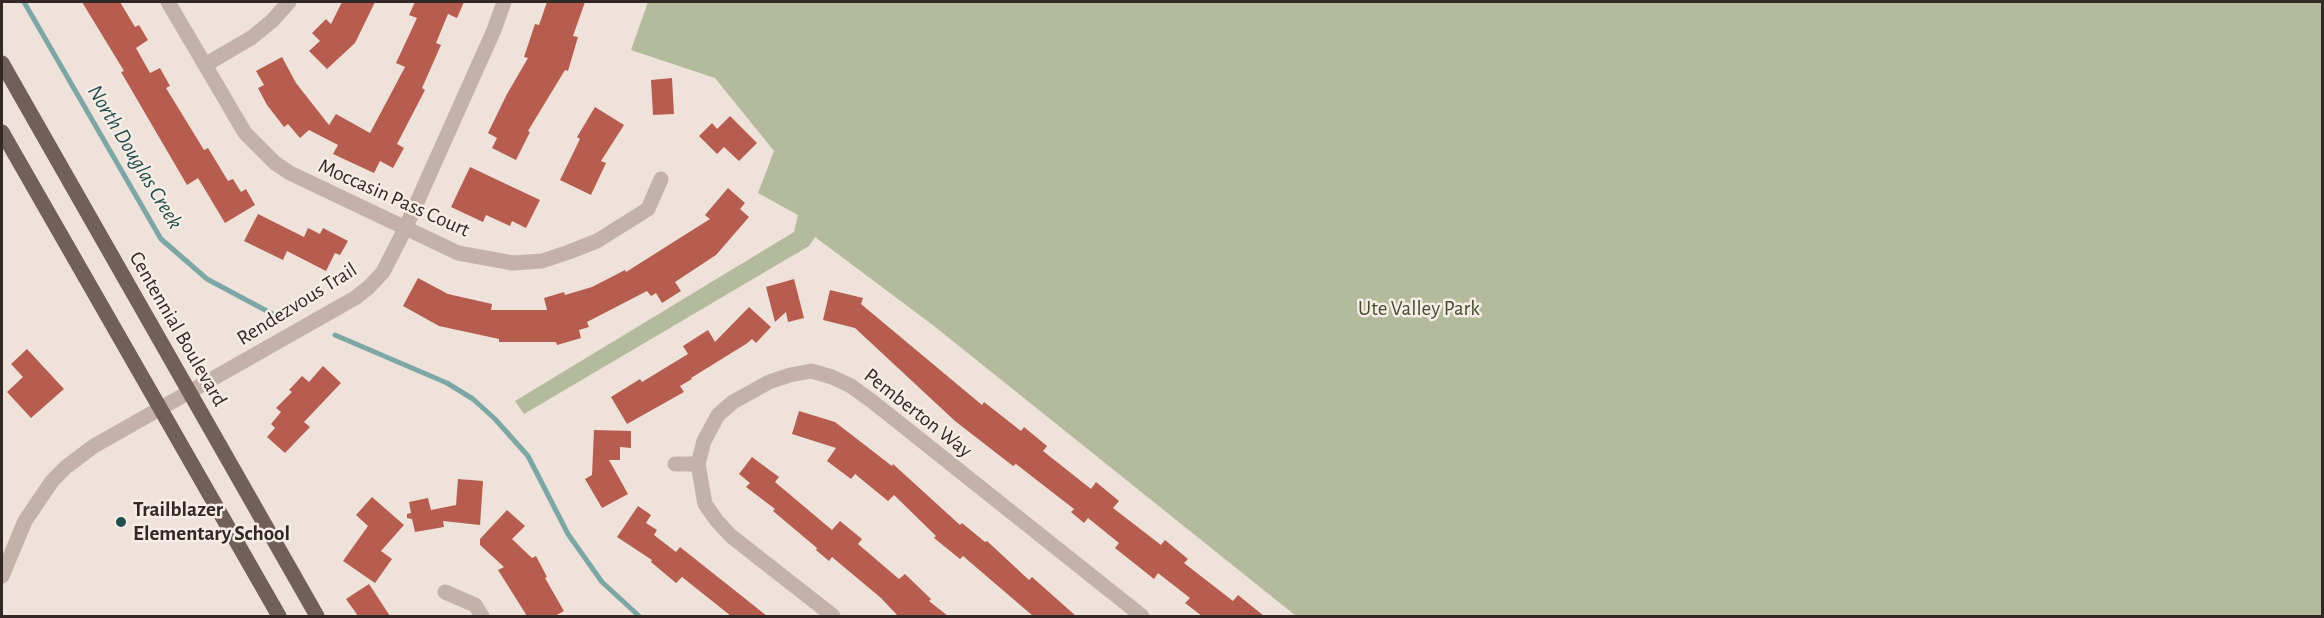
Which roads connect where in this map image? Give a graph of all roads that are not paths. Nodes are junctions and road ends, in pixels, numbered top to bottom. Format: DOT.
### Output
graph roads {
  1 [pos="168,2"];
  2 [pos="289,2"];
  3 [pos="504,2"];
  4 [pos="2,63"];
  5 [pos="205,65"];
  6 [pos="2,132"];
  7 [pos="661,179"];
  8 [pos="405,229"];
  9 [pos="190,392"];
  10 [pos="161,408"];
  11 [pos="675,464"];
  12 [pos="698,464"];
  13 [pos="7,545"];
  14 [pos="2,576"];
  15 [pos="445,592"];
  16 [pos="279,616"];
  17 [pos="317,616"];
  18 [pos="482,616"];
  19 [pos="833,616"];
  20 [pos="1142,616"];
  1 -- 5 [label="street, Moccasin Pass Court"];
  2 -- 5 [label="street"];
  3 -- 8 [label="street, Rendezvous Trail"];
  4 -- 9 [label="main road, Centennial Boulevard"];
  5 -- 8 [label="street, Moccasin Pass Court"];
  6 -- 10 [label="main road"];
  7 -- 8 [label="street, Moccasin Pass Court"];
  8 -- 9 [label="street, Rendezvous Trail"];
  9 -- 10 [label="street, Rendezvous Trail"];
  9 -- 17 [label="main road, Centennial Boulevard"];
  10 -- 13 [label="street, Rendezvous Trail"];
  10 -- 16 [label="main road"];
  11 -- 12 [label="street"];
  12 -- 19 [label="street, Pemberton Way"];
  12 -- 20 [label="street, Pemberton Way"];
  13 -- 14 [label="street, Rendezvous Trail"];
  15 -- 18 [label="street"];
}
